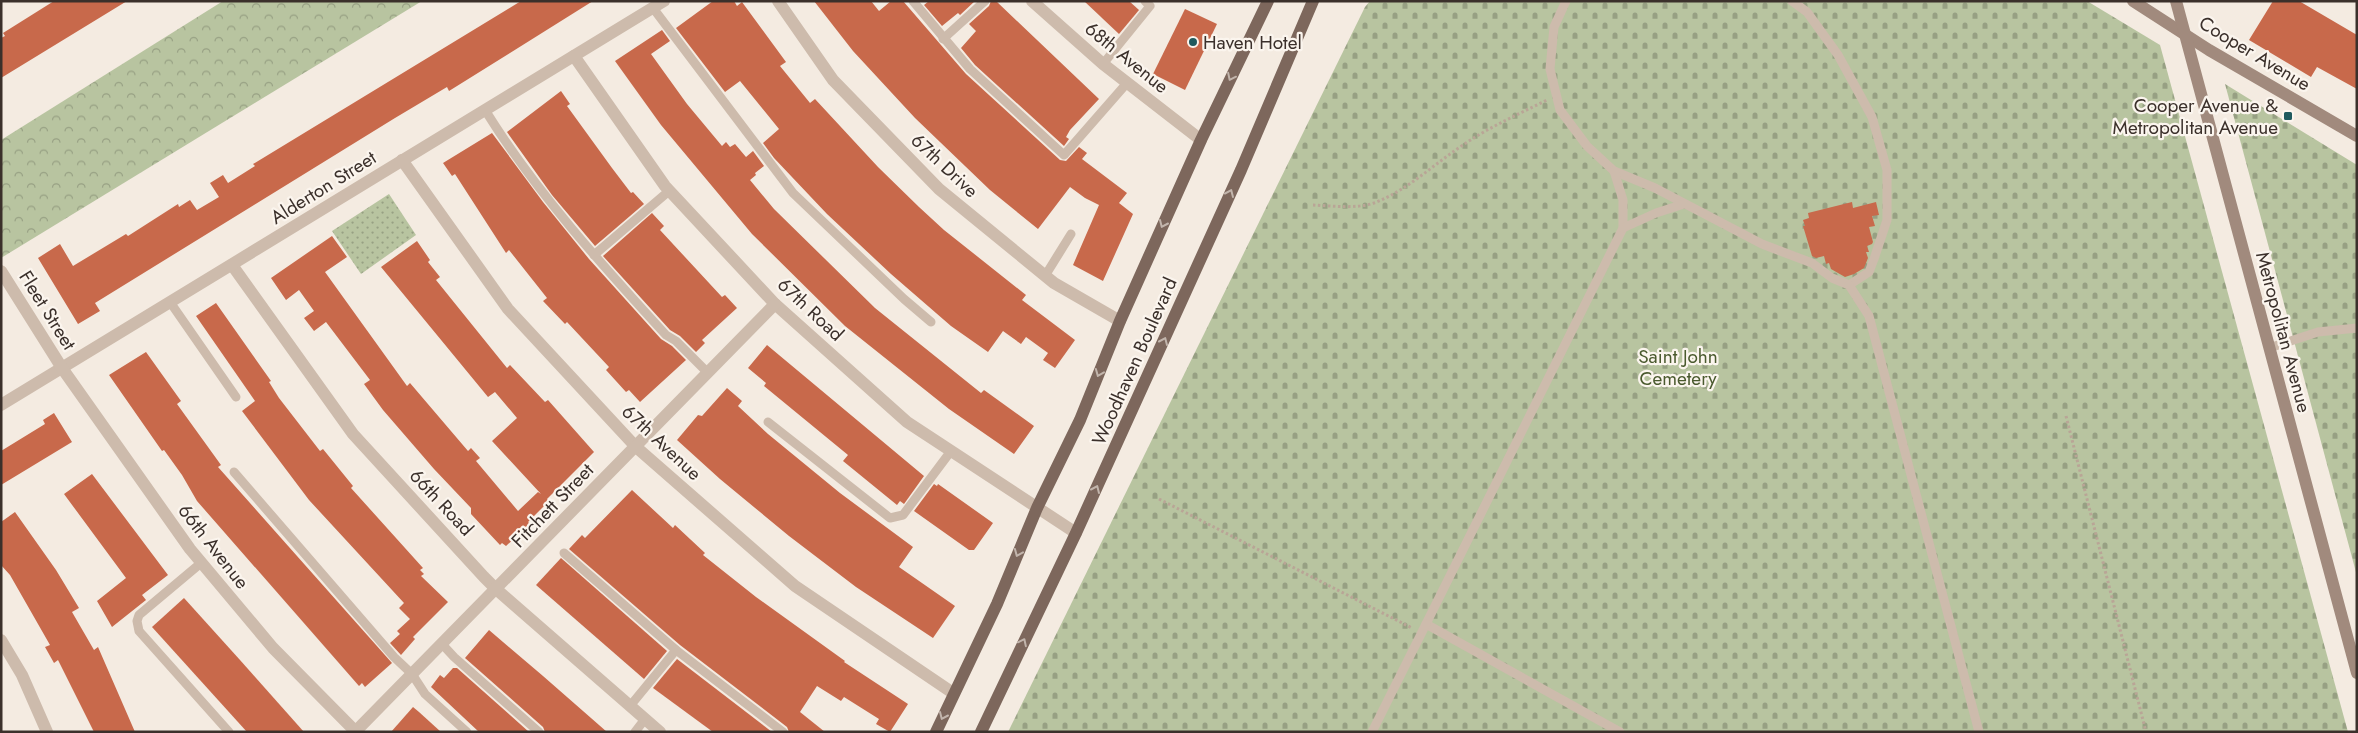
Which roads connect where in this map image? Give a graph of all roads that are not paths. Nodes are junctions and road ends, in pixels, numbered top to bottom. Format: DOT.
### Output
graph roads {
  1 [pos="778,1"];
  2 [pos="913,1"];
  3 [pos="985,1"];
  4 [pos="1145,1"];
  5 [pos="1268,1"];
  6 [pos="1313,1"];
  7 [pos="1566,1"];
  8 [pos="1792,1"];
  9 [pos="2133,1"];
  10 [pos="2176,1"];
  11 [pos="1034,2"];
  12 [pos="658,4"];
  13 [pos="2184,33"];
  14 [pos="943,39"];
  15 [pos="574,56"];
  16 [pos="1102,64"];
  17 [pos="1127,83"];
  18 [pos="485,110"];
  19 [pos="2357,136"];
  20 [pos="1201,140"];
  21 [pos="402,160"];
  22 [pos="1614,171"];
  23 [pos="669,191"];
  24 [pos="1684,204"];
  25 [pos="1623,228"];
  26 [pos="1071,234"];
  27 [pos="594,255"];
  28 [pos="232,265"];
  29 [pos="1,271"];
  30 [pos="1045,276"];
  31 [pos="1849,285"];
  32 [pos="170,302"];
  33 [pos="776,304"];
  34 [pos="1120,321"];
  35 [pos="931,322"];
  36 [pos="2357,328"];
  37 [pos="2318,332"];
  38 [pos="2357,334"];
  39 [pos="2269,348"];
  40 [pos="62,368"];
  41 [pos="708,373"];
  42 [pos="236,397"];
  43 [pos="1,405"];
  44 [pos="768,422"];
  45 [pos="636,447"];
  46 [pos="951,451"];
  47 [pos="234,472"];
  48 [pos="1037,508"];
  49 [pos="1076,533"];
  50 [pos="564,553"];
  51 [pos="202,563"];
  52 [pos="496,589"];
  53 [pos="1426,624"];
  54 [pos="1,640"];
  55 [pos="442,644"];
  56 [pos="676,650"];
  57 [pos="2357,673"];
  58 [pos="412,674"];
  59 [pos="953,693"];
  60 [pos="630,706"];
  61 [pos="645,719"];
  62 [pos="47,732"];
  63 [pos="229,732"];
  64 [pos="356,732"];
  65 [pos="467,732"];
  66 [pos="539,732"];
  67 [pos="635,732"];
  68 [pos="660,732"];
  69 [pos="783,732"];
  70 [pos="936,732"];
  71 [pos="980,732"];
  72 [pos="1372,732"];
  73 [pos="1620,732"];
  74 [pos="1979,732"];
  1 -- 30 [label="street, 67th Drive"];
  2 -- 14 [label="lane"];
  3 -- 14 [label="lane"];
  4 -- 16 [label="lane"];
  5 -- 20 [label="main road, Woodhaven Boulevard, one-way"];
  49 -- 6 [label="main road, Woodhaven Boulevard, one-way"];
  7 -- 22 [label="lane"];
  8 -- 31 [label="lane"];
  9 -- 13 [label="main road, Cooper Avenue"];
  10 -- 13 [label="main road, Metropolitan Avenue"];
  11 -- 16 [label="street, 68th Avenue"];
  12 -- 15 [label="street, Alderton Street"];
  12 -- 35 [label="lane"];
  13 -- 19 [label="main road, Cooper Avenue"];
  13 -- 39 [label="main road, Metropolitan Avenue"];
  14 -- 17 [label="lane"];
  15 -- 18 [label="street, Alderton Street"];
  15 -- 23 [label="street, 67th Road"];
  16 -- 17 [label="street, 68th Avenue"];
  17 -- 20 [label="street, 68th Avenue"];
  18 -- 21 [label="street, Alderton Street"];
  18 -- 27 [label="lane"];
  20 -- 34 [label="main road, Woodhaven Boulevard, one-way"];
  21 -- 28 [label="street, Alderton Street"];
  21 -- 45 [label="street, 67th Avenue"];
  22 -- 24 [label="lane"];
  22 -- 25 [label="lane"];
  23 -- 27 [label="lane"];
  23 -- 33 [label="street, 67th Road"];
  24 -- 25 [label="lane"];
  24 -- 31 [label="lane"];
  25 -- 53 [label="lane"];
  26 -- 30 [label="lane"];
  27 -- 41 [label="lane"];
  28 -- 32 [label="street, Alderton Street"];
  28 -- 52 [label="street, 66th Road"];
  29 -- 40 [label="street, Fleet Street"];
  30 -- 34 [label="street, 67th Drive"];
  31 -- 74 [label="lane"];
  32 -- 40 [label="street, Alderton Street"];
  32 -- 42 [label="lane"];
  33 -- 41 [label="street, Fitchett Street"];
  33 -- 46 [label="street, 67th Road"];
  34 -- 48 [label="main road, Woodhaven Boulevard, one-way"];
  36 -- 37 [label="lane"];
  37 -- 38 [label="lane"];
  37 -- 39 [label="lane"];
  39 -- 57 [label="main road, Metropolitan Avenue"];
  40 -- 43 [label="street, Alderton Street"];
  40 -- 51 [label="street, 66th Avenue"];
  41 -- 45 [label="street, Fitchett Street"];
  44 -- 46 [label="lane"];
  45 -- 52 [label="street, Fitchett Street"];
  45 -- 59 [label="street, 67th Avenue"];
  46 -- 48 [label="street, 67th Road"];
  47 -- 58 [label="lane"];
  48 -- 49 [label="street, 67th Road"];
  48 -- 59 [label="main road, Woodhaven Boulevard, one-way"];
  71 -- 49 [label="main road, Woodhaven Boulevard, one-way"];
  50 -- 56 [label="lane"];
  51 -- 63 [label="lane"];
  51 -- 64 [label="street, 66th Avenue"];
  52 -- 55 [label="street, Fitchett Street"];
  52 -- 60 [label="street, 66th Road"];
  53 -- 72 [label="lane"];
  53 -- 73 [label="lane"];
  54 -- 62 [label="street"];
  55 -- 58 [label="street, Fitchett Street"];
  55 -- 66 [label="lane"];
  56 -- 60 [label="lane"];
  56 -- 69 [label="lane"];
  58 -- 64 [label="street, Fitchett Street"];
  58 -- 65 [label="lane"];
  59 -- 70 [label="main road, Woodhaven Boulevard, one-way"];
  60 -- 61 [label="street, 66th Road"];
  61 -- 67 [label="lane"];
  61 -- 68 [label="street, 66th Road"];
}
